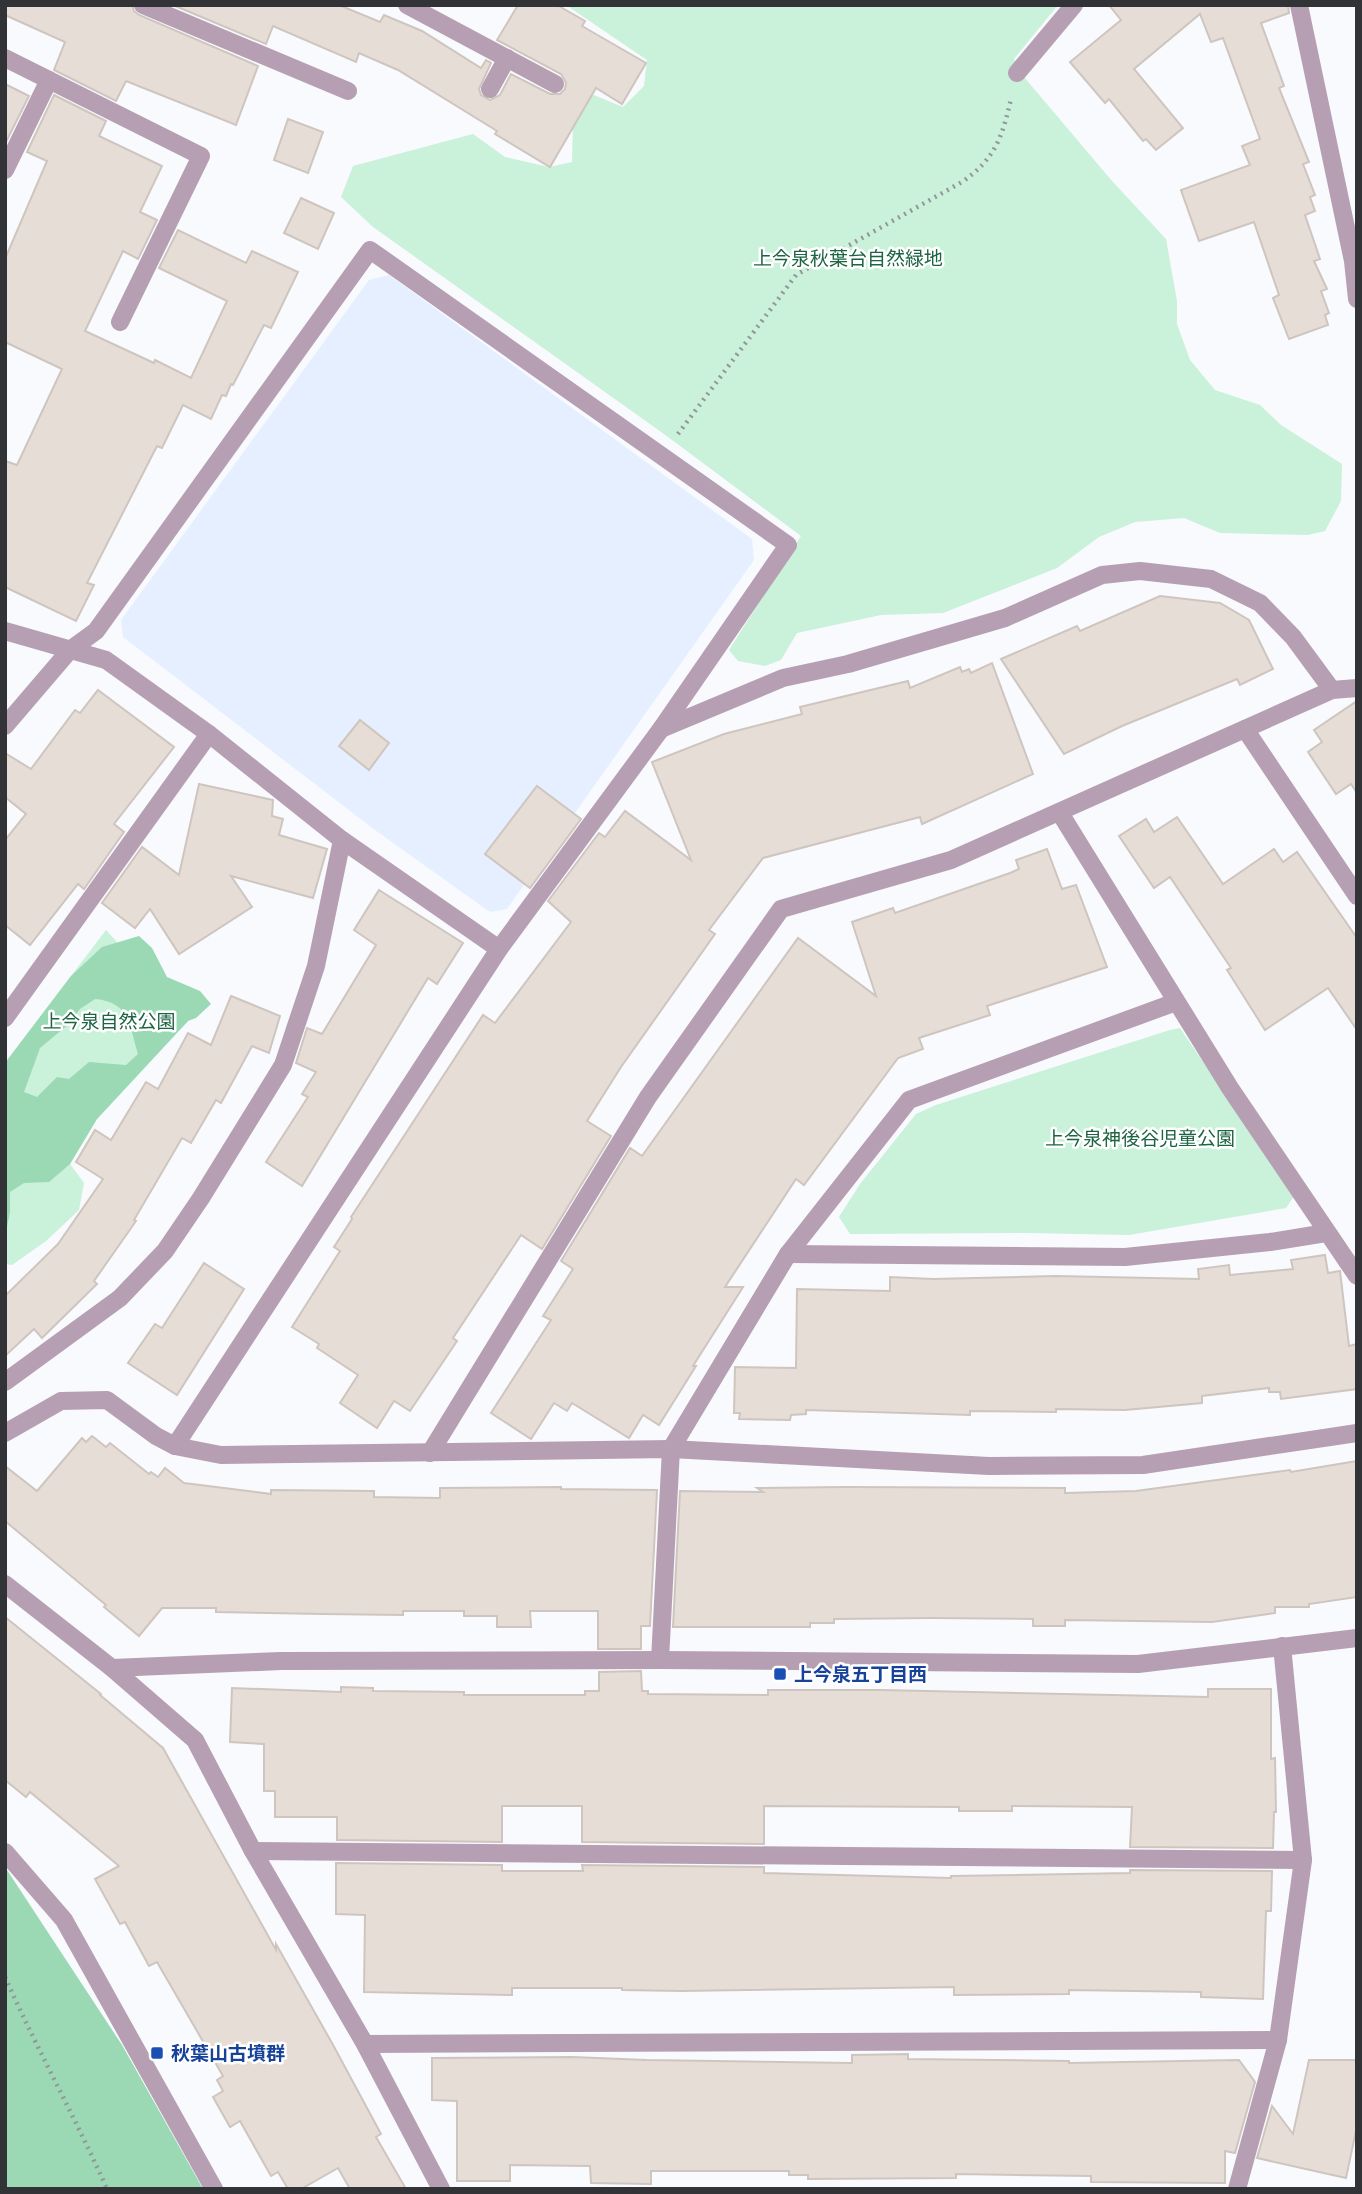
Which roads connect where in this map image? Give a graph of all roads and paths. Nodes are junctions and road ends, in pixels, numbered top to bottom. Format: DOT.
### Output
graph roads {
  1 [pos="144,5"];
  2 [pos="407,5"];
  3 [pos="1074,5"];
  4 [pos="1299,5"];
  5 [pos="5,58"];
  6 [pos="507,58"];
  7 [pos="1017,72"];
  8 [pos="49,80"];
  9 [pos="555,84"];
  10 [pos="490,89"];
  11 [pos="348,91"];
  12 [pos="5,170"];
  13 [pos="1357,299"];
  14 [pos="120,323"];
  15 [pos="661,457"];
  16 [pos="5,631"];
  17 [pos="70,650"];
  18 [pos="1357,688"];
  19 [pos="1332,690"];
  20 [pos="5,726"];
  21 [pos="661,729"];
  22 [pos="1245,729"];
  23 [pos="209,734"];
  24 [pos="1060,813"];
  25 [pos="342,840"];
  26 [pos="1357,896"];
  27 [pos="499,949"];
  28 [pos="1176,1002"];
  29 [pos="5,1018"];
  30 [pos="1326,1233"];
  31 [pos="788,1254"];
  32 [pos="1357,1276"];
  33 [pos="5,1382"];
  34 [pos="5,1433"];
  35 [pos="1357,1433"];
  36 [pos="175,1446"];
  37 [pos="671,1449"];
  38 [pos="430,1453"];
  39 [pos="5,1584"];
  40 [pos="1357,1638"];
  41 [pos="1282,1646"];
  42 [pos="660,1660"];
  43 [pos="112,1668"];
  44 [pos="253,1851"];
  45 [pos="5,1852"];
  46 [pos="1303,1860"];
  47 [pos="5,1977"];
  48 [pos="1278,2040"];
  49 [pos="365,2044"];
  50 [pos="107,2189"];
  51 [pos="214,2189"];
  52 [pos="442,2189"];
  53 [pos="1237,2189"];
  1 -- 11 [label="street"];
  2 -- 6 [label="street"];
  3 -- 7 [label="street"];
  4 -- 13 [label="street"];
  5 -- 8 [label="street"];
  6 -- 9 [label="street"];
  6 -- 10 [label="street"];
  7 -- 15 [label="path"];
  8 -- 12 [label="street"];
  8 -- 14 [label="street"];
  15 -- 17 [label="street"];
  15 -- 21 [label="street"];
  16 -- 17 [label="street"];
  17 -- 20 [label="street"];
  17 -- 23 [label="street"];
  18 -- 19 [label="street"];
  19 -- 21 [label="street"];
  19 -- 22 [label="street"];
  21 -- 27 [label="street"];
  22 -- 24 [label="street"];
  22 -- 26 [label="street"];
  23 -- 25 [label="street"];
  23 -- 29 [label="street"];
  24 -- 28 [label="street"];
  24 -- 38 [label="street"];
  25 -- 27 [label="street"];
  25 -- 33 [label="street"];
  27 -- 36 [label="street"];
  28 -- 30 [label="street"];
  28 -- 31 [label="street"];
  30 -- 31 [label="street"];
  30 -- 32 [label="street"];
  31 -- 37 [label="street"];
  34 -- 36 [label="street"];
  35 -- 37 [label="street"];
  36 -- 38 [label="street"];
  37 -- 38 [label="street"];
  37 -- 42 [label="street"];
  39 -- 43 [label="street"];
  40 -- 41 [label="street"];
  41 -- 42 [label="street"];
  41 -- 46 [label="street"];
  42 -- 43 [label="street"];
  43 -- 44 [label="street"];
  44 -- 46 [label="street"];
  44 -- 49 [label="street"];
  45 -- 51 [label="street"];
  46 -- 48 [label="street"];
  47 -- 50 [label="path"];
  48 -- 49 [label="street"];
  48 -- 53 [label="street"];
  49 -- 52 [label="street"];
}
